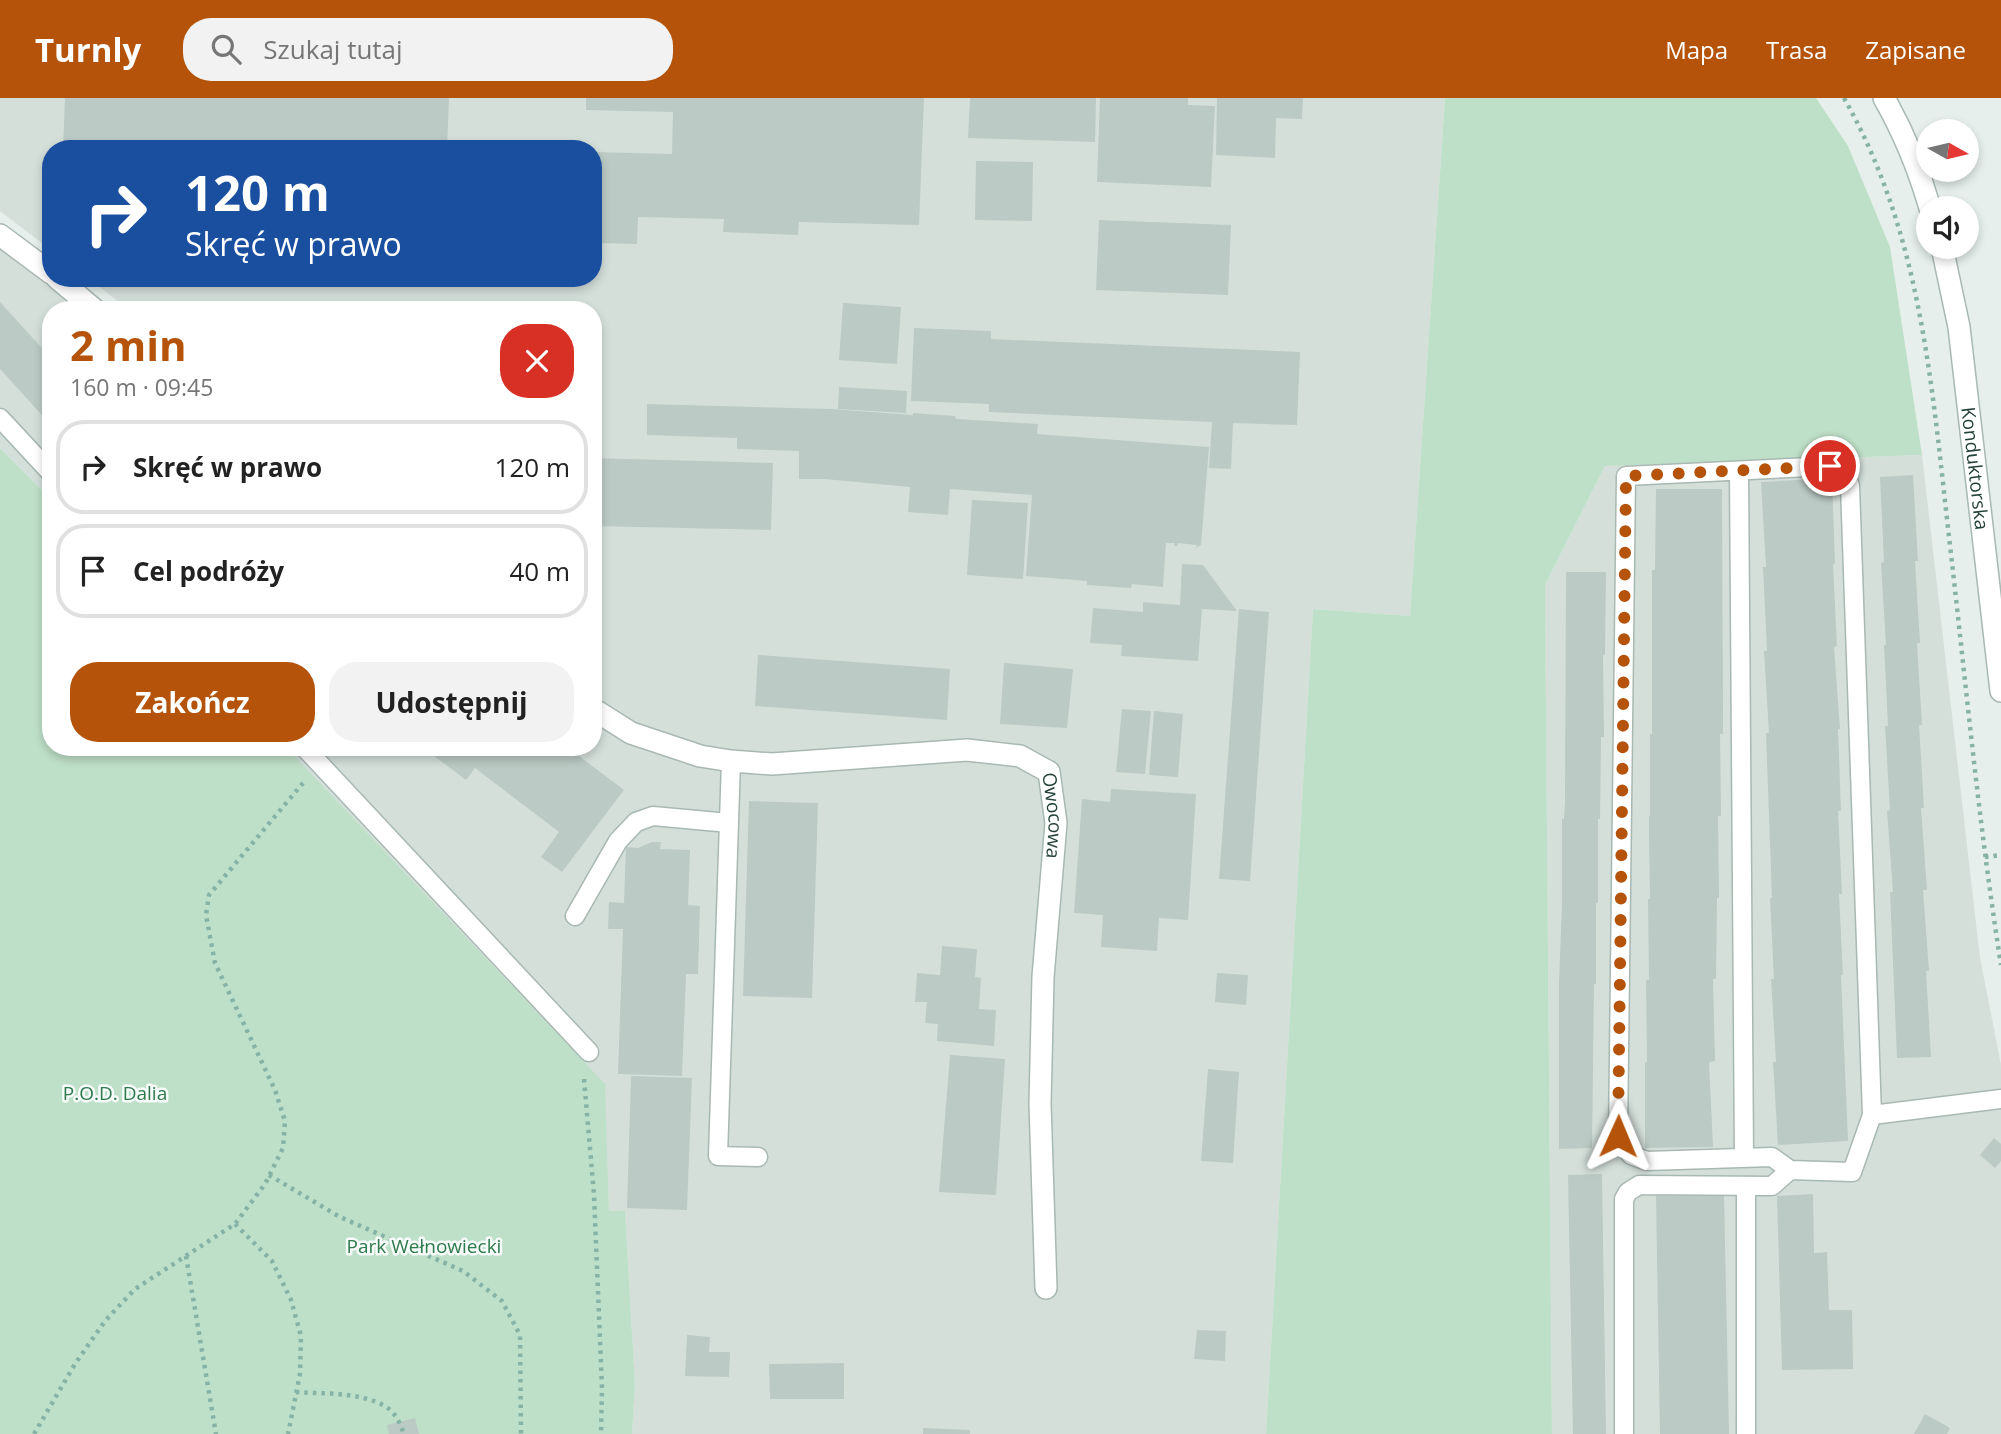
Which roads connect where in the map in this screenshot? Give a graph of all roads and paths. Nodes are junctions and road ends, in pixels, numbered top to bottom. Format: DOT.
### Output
graph roads {
  1 [pos="1844,98"];
  2 [pos="1884,98"];
  3 [pos="1926,196"];
  4 [pos="0,235"];
  5 [pos="1945,259"];
  6 [pos="42,266"];
  7 [pos="68,287"];
  8 [pos="85,301"];
  9 [pos="0,418"];
  10 [pos="42,462"];
  11 [pos="1739,471"];
  12 [pos="2001,691"];
  13 [pos="602,715"];
  14 [pos="312,756"];
  15 [pos="731,761"];
  16 [pos="319,764"];
  17 [pos="729,823"];
  18 [pos="2001,855"];
  19 [pos="1985,857"];
  20 [pos="575,916"];
  21 [pos="2001,965"];
  22 [pos="583,1046"];
  23 [pos="2001,1100"];
  24 [pos="1871,1115"];
  25 [pos="758,1157"];
  26 [pos="1744,1158"];
  27 [pos="1790,1170"];
  28 [pos="269,1175"];
  29 [pos="1746,1186"];
  30 [pos="235,1224"];
  31 [pos="186,1256"];
  32 [pos="1046,1288"];
  33 [pos="296,1392"];
  34 [pos="34,1434"];
  35 [pos="216,1434"];
  36 [pos="288,1434"];
  37 [pos="404,1434"];
  38 [pos="521,1434"];
  39 [pos="601,1434"];
  40 [pos="1624,1434"];
  41 [pos="1746,1434"];
  1 -- 19 [label="path"];
  2 -- 3 [label="street"];
  4 -- 6 [label="street"];
  5 -- 12 [label="street, Konduktorska"];
  7 -- 8 [label="street"];
  9 -- 10 [label="lane"];
  11 -- 24 [label="lane"];
  11 -- 26 [label="lane"];
  11 -- 26 [label="lane"];
  13 -- 15 [label="street, Owocowa"];
  14 -- 16 [label="lane"];
  15 -- 17 [label="lane"];
  15 -- 32 [label="street, Owocowa"];
  16 -- 22 [label="lane"];
  16 -- 28 [label="path"];
  17 -- 20 [label="lane"];
  17 -- 25 [label="lane"];
  18 -- 19 [label="path"];
  19 -- 21 [label="path"];
  22 -- 39 [label="path"];
  23 -- 24 [label="lane"];
  24 -- 27 [label="lane"];
  26 -- 27 [label="lane"];
  27 -- 29 [label="lane"];
  28 -- 30 [label="path"];
  28 -- 38 [label="path"];
  29 -- 40 [label="lane"];
  29 -- 41 [label="lane"];
  30 -- 31 [label="path"];
  30 -- 33 [label="path"];
  31 -- 34 [label="path"];
  31 -- 35 [label="path"];
  33 -- 36 [label="path"];
  33 -- 37 [label="path"];
}
